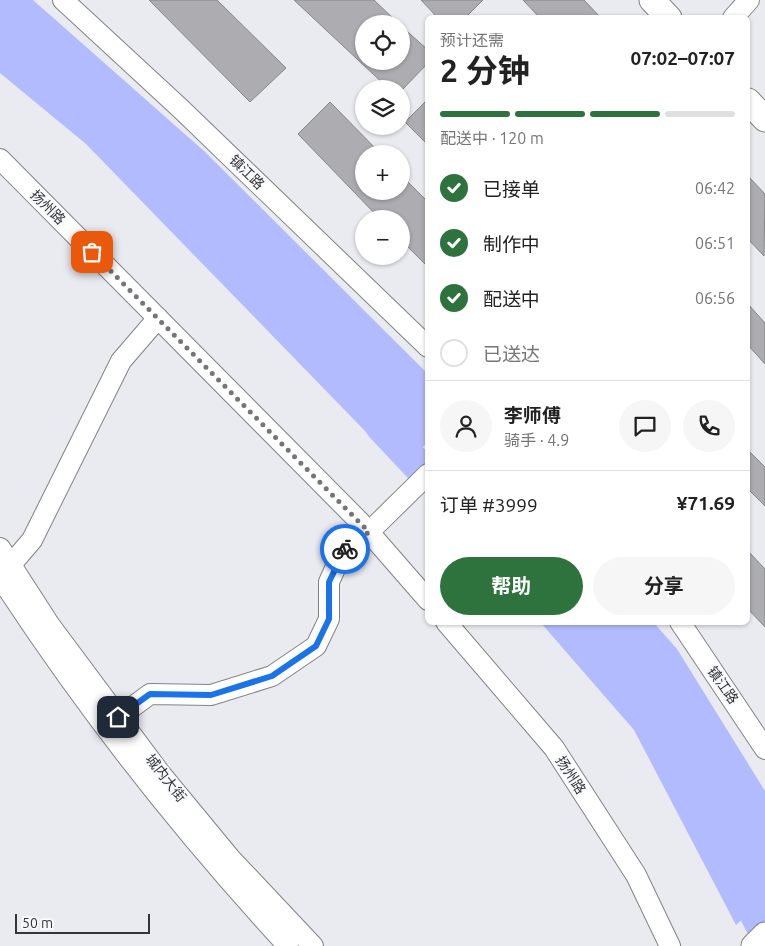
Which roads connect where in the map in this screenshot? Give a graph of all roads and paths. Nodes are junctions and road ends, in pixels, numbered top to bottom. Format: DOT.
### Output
graph roads {
  1 [pos="63,0"];
  2 [pos="652,0"];
  3 [pos="749,0"];
  4 [pos="666,15"];
  5 [pos="736,15"];
  6 [pos="750,103"];
  7 [pos="765,120"];
  8 [pos="0,159"];
  9 [pos="158,318"];
  10 [pos="425,344"];
  11 [pos="425,477"];
  12 [pos="369,532"];
  13 [pos="0,548"];
  14 [pos="4,574"];
  15 [pos="425,597"];
  16 [pos="449,625"];
  17 [pos="682,625"];
  18 [pos="118,717"];
  19 [pos="765,749"];
  20 [pos="765,935"];
  21 [pos="288,946"];
  22 [pos="313,946"];
  23 [pos="670,946"];
  24 [pos="754,946"];
  1 -- 10 [label="street, 镇江路"];
  2 -- 4 [label="street"];
  3 -- 5 [label="street"];
  6 -- 7 [label="street"];
  8 -- 9 [label="street, 扬州路"];
  9 -- 12 [label="street, 扬州路"];
  9 -- 14 [label="street"];
  11 -- 12 [label="street"];
  12 -- 15 [label="street, 扬州路"];
  12 -- 18 [label="street"];
  13 -- 14 [label="street, 城内大街"];
  14 -- 18 [label="street, 城内大街"];
  14 -- 21 [label="street, 城内大街"];
  16 -- 23 [label="street, 扬州路"];
  17 -- 19 [label="street, 镇江路"];
  18 -- 22 [label="street, 城内大街"];
  20 -- 24 [label="street"];
}
